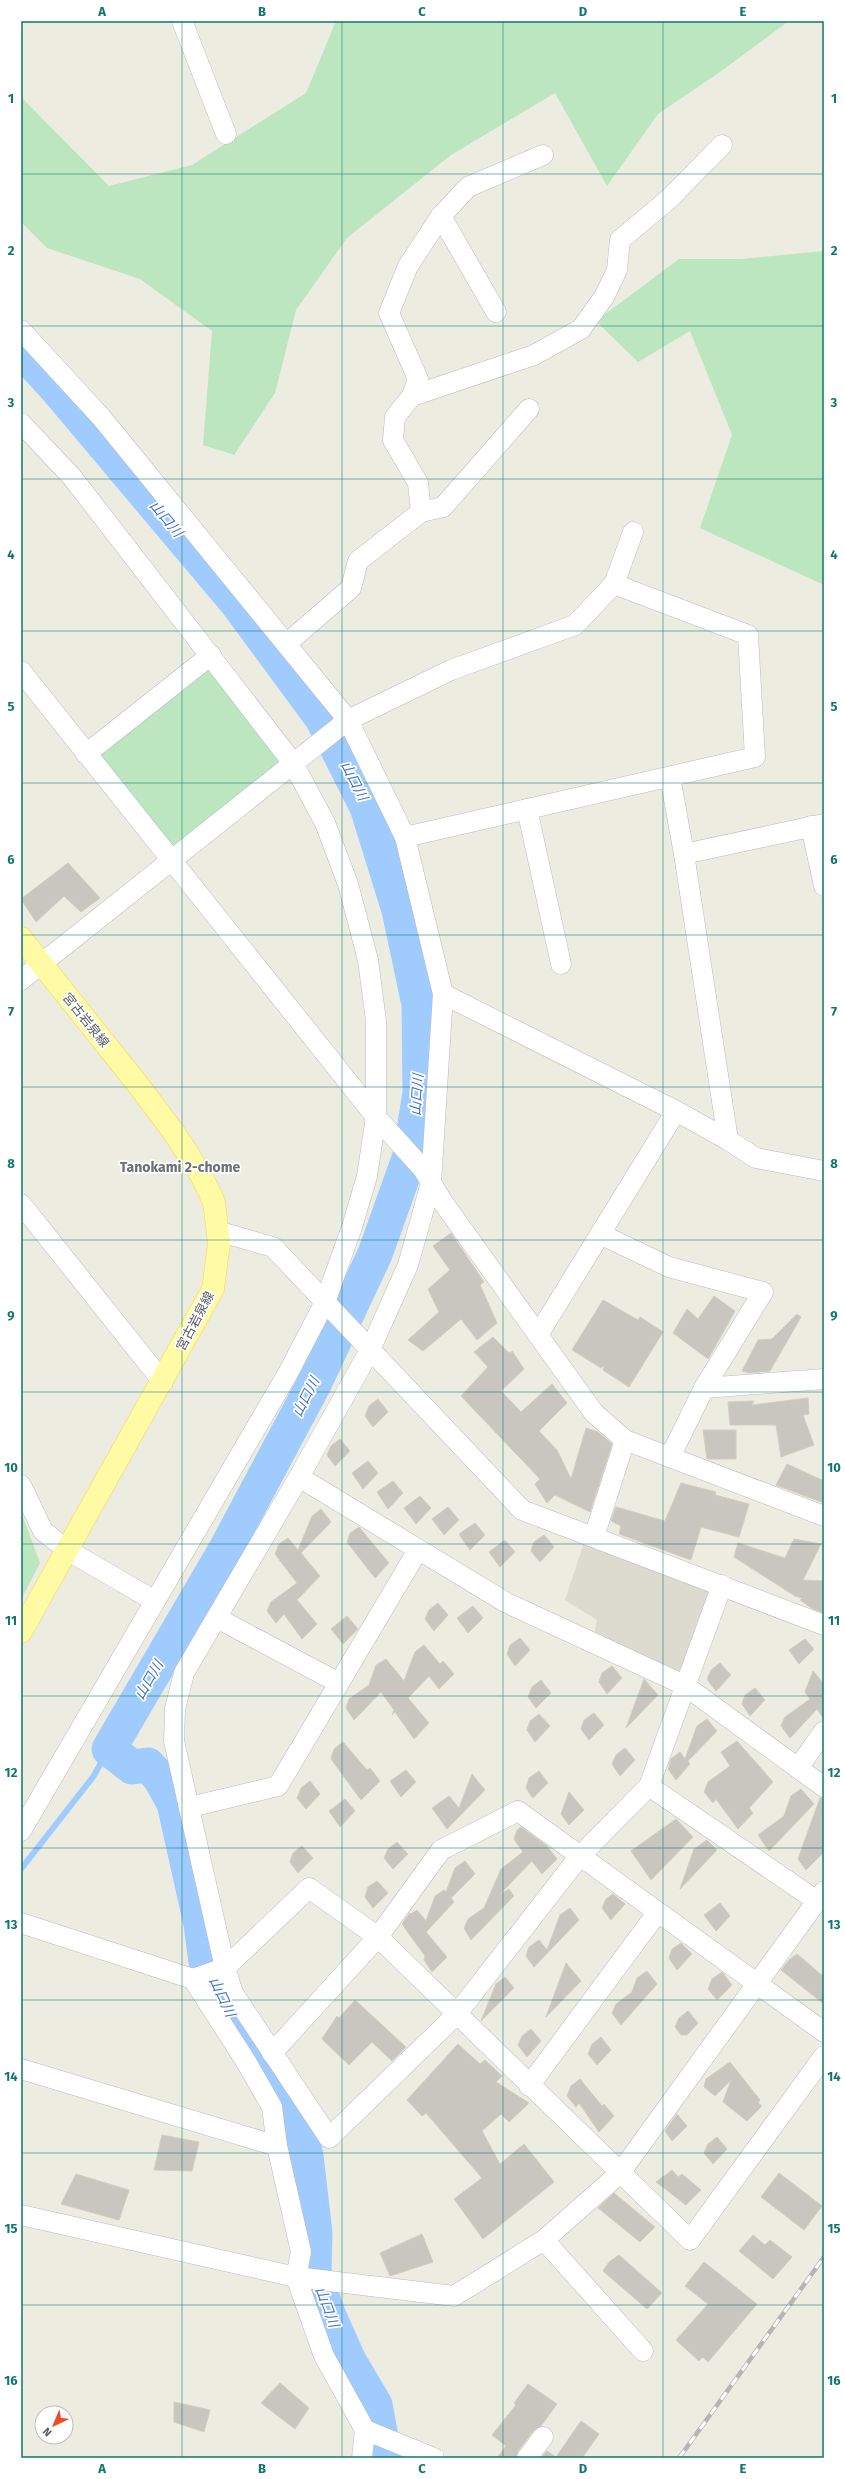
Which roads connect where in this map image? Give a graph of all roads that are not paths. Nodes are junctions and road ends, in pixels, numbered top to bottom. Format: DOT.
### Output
graph roads {
  1 [pos="182,21"];
  2 [pos="226,134"];
  3 [pos="722,146"];
  4 [pos="543,154"];
  5 [pos="441,216"];
  6 [pos="496,312"];
  7 [pos="21,330"];
  8 [pos="412,396"];
  9 [pos="529,409"];
  10 [pos="21,423"];
  11 [pos="421,512"];
  12 [pos="633,532"];
  13 [pos="614,584"];
  14 [pos="286,644"];
  15 [pos="211,655"];
  16 [pos="21,671"];
  17 [pos="343,723"];
  18 [pos="86,754"];
  19 [pos="296,761"];
  20 [pos="670,777"];
  21 [pos="527,810"];
  22 [pos="818,825"];
  23 [pos="406,837"];
  24 [pos="684,854"];
  25 [pos="171,860"];
  26 [pos="824,886"];
  27 [pos="21,938"];
  28 [pos="42,964"];
  29 [pos="561,964"];
  30 [pos="21,980"];
  31 [pos="443,994"];
  32 [pos="676,1112"];
  33 [pos="376,1117"];
  34 [pos="728,1140"];
  35 [pos="824,1171"];
  36 [pos="427,1176"];
  37 [pos="21,1204"];
  38 [pos="217,1230"];
  39 [pos="600,1234"];
  40 [pos="325,1302"];
  41 [pos="538,1335"];
  42 [pos="370,1350"];
  43 [pos="824,1379"];
  44 [pos="163,1382"];
  45 [pos="704,1388"];
  46 [pos="625,1440"];
  47 [pos="670,1457"];
  48 [pos="299,1477"];
  49 [pos="21,1485"];
  50 [pos="824,1516"];
  51 [pos="594,1537"];
  52 [pos="68,1550"];
  53 [pos="418,1550"];
  54 [pos="722,1585"];
  55 [pos="155,1601"];
  56 [pos="217,1618"];
  57 [pos="824,1625"];
  58 [pos="21,1632"];
  59 [pos="339,1683"];
  60 [pos="684,1685"];
  61 [pos="824,1731"];
  62 [pos="798,1768"];
  63 [pos="649,1786"];
  64 [pos="824,1787"];
  65 [pos="190,1807"];
  66 [pos="21,1831"];
  67 [pos="579,1856"];
  68 [pos="820,1896"];
  69 [pos="657,1913"];
  70 [pos="23,1928"];
  71 [pos="378,1937"];
  72 [pos="225,1968"];
  73 [pos="193,1979"];
  74 [pos="756,1984"];
  75 [pos="456,2015"];
  76 [pos="824,2032"];
  77 [pos="272,2053"];
  78 [pos="824,2056"];
  79 [pos="21,2069"];
  80 [pos="529,2086"];
  81 [pos="277,2146"];
  82 [pos="620,2173"];
  83 [pos="21,2215"];
  84 [pos="544,2240"];
  85 [pos="296,2277"];
  86 [pos="644,2351"];
  87 [pos="365,2430"];
  88 [pos="543,2437"];
  89 [pos="362,2458"];
  90 [pos="434,2458"];
  91 [pos="527,2458"];
  1 -- 2 [label="street"];
  3 -- 8 [label="street"];
  4 -- 5 [label="street"];
  5 -- 6 [label="street"];
  5 -- 8 [label="street"];
  7 -- 14 [label="street"];
  8 -- 11 [label="street"];
  9 -- 11 [label="street"];
  10 -- 15 [label="street"];
  11 -- 14 [label="street"];
  12 -- 13 [label="street"];
  13 -- 17 [label="street"];
  13 -- 20 [label="street"];
  14 -- 17 [label="street"];
  15 -- 18 [label="street"];
  15 -- 19 [label="street"];
  16 -- 18 [label="street"];
  17 -- 19 [label="street"];
  17 -- 23 [label="street"];
  18 -- 25 [label="street"];
  19 -- 25 [label="street"];
  19 -- 33 [label="street"];
  20 -- 21 [label="street"];
  20 -- 24 [label="street"];
  21 -- 23 [label="street"];
  21 -- 29 [label="street"];
  22 -- 24 [label="street"];
  22 -- 26 [label="street"];
  23 -- 31 [label="street"];
  24 -- 34 [label="street"];
  25 -- 28 [label="street"];
  25 -- 33 [label="street"];
  27 -- 28 [label="main road, 宮古岩泉線"];
  28 -- 30 [label="street"];
  28 -- 38 [label="main road, 宮古岩泉線"];
  31 -- 32 [label="street"];
  31 -- 36 [label="street"];
  32 -- 34 [label="street"];
  32 -- 39 [label="street"];
  33 -- 36 [label="street"];
  33 -- 40 [label="street"];
  34 -- 35 [label="street"];
  36 -- 41 [label="street"];
  36 -- 42 [label="street"];
  37 -- 44 [label="street"];
  38 -- 40 [label="street"];
  38 -- 44 [label="main road, 宮古岩泉線"];
  39 -- 41 [label="street"];
  39 -- 45 [label="street"];
  40 -- 42 [label="street"];
  40 -- 55 [label="street"];
  41 -- 46 [label="street"];
  42 -- 48 [label="street"];
  42 -- 51 [label="street"];
  43 -- 45 [label="street"];
  44 -- 52 [label="main road, 宮古岩泉線"];
  45 -- 47 [label="street"];
  46 -- 47 [label="street"];
  46 -- 51 [label="street"];
  47 -- 50 [label="street"];
  48 -- 53 [label="street"];
  48 -- 56 [label="street"];
  49 -- 52 [label="street"];
  51 -- 54 [label="street"];
  52 -- 55 [label="street"];
  52 -- 58 [label="main road, 宮古岩泉線"];
  53 -- 59 [label="street"];
  53 -- 60 [label="street"];
  54 -- 57 [label="street"];
  54 -- 60 [label="street"];
  55 -- 66 [label="street"];
  56 -- 59 [label="street"];
  56 -- 65 [label="street"];
  59 -- 65 [label="street"];
  60 -- 62 [label="street"];
  60 -- 63 [label="street"];
  61 -- 62 [label="street"];
  62 -- 64 [label="street"];
  63 -- 67 [label="street"];
  63 -- 68 [label="street"];
  65 -- 72 [label="street"];
  67 -- 69 [label="street"];
  67 -- 71 [label="street"];
  67 -- 75 [label="street"];
  68 -- 74 [label="street"];
  69 -- 74 [label="street"];
  69 -- 80 [label="street"];
  70 -- 73 [label="street"];
  71 -- 72 [label="street"];
  71 -- 75 [label="street"];
  71 -- 77 [label="street"];
  72 -- 73 [label="street"];
  72 -- 77 [label="street"];
  73 -- 81 [label="street"];
  74 -- 76 [label="street"];
  74 -- 82 [label="street"];
  75 -- 77 [label="street"];
  75 -- 80 [label="street"];
  78 -- 82 [label="street"];
  79 -- 81 [label="street"];
  80 -- 82 [label="street"];
  81 -- 85 [label="street"];
  82 -- 84 [label="street"];
  83 -- 85 [label="street"];
  84 -- 85 [label="street"];
  84 -- 86 [label="street"];
  85 -- 87 [label="street"];
  87 -- 89 [label="street"];
  87 -- 90 [label="street"];
  88 -- 91 [label="street"];
}
